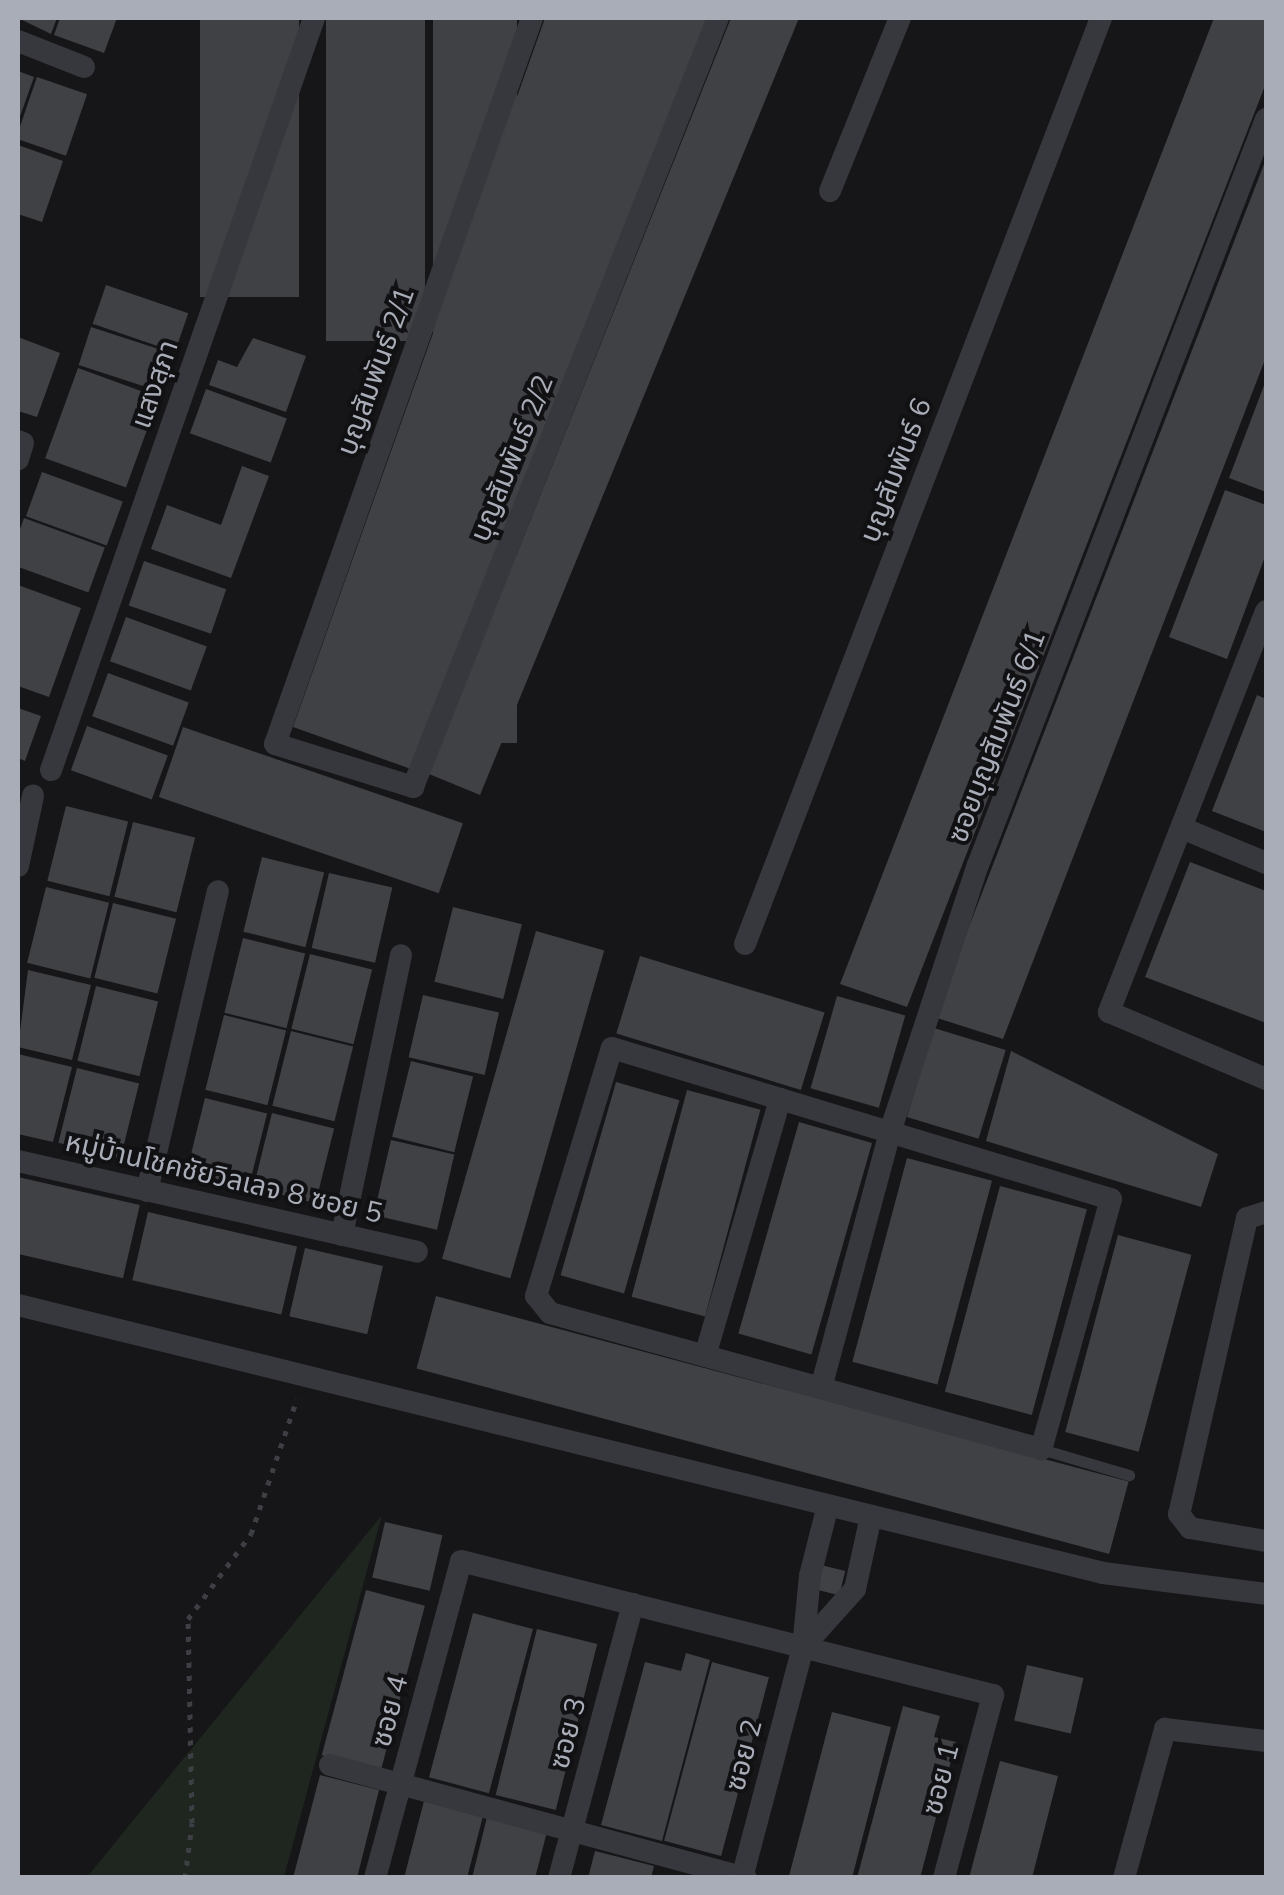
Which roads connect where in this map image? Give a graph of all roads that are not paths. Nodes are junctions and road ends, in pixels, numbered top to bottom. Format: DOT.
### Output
graph roads {
  1 [pos="314,18"];
  2 [pos="532,18"];
  3 [pos="718,18"];
  4 [pos="900,18"];
  5 [pos="1101,18"];
  6 [pos="18,41"];
  7 [pos="84,67"];
  8 [pos="1266,119"];
  9 [pos="830,191"];
  10 [pos="1266,612"];
  11 [pos="1259,654"];
  12 [pos="274,744"];
  13 [pos="51,770"];
  14 [pos="34,796"];
  15 [pos="1182,828"];
  16 [pos="1266,863"];
  17 [pos="18,866"];
  18 [pos="218,891"];
  19 [pos="745,944"];
  20 [pos="401,955"];
  21 [pos="1266,1079"];
  22 [pos="780,1098"];
  23 [pos="890,1132"];
  24 [pos="18,1162"];
  25 [pos="146,1191"];
  26 [pos="1266,1212"];
  27 [pos="342,1235"];
  28 [pos="417,1252"];
  29 [pos="18,1305"];
  30 [pos="705,1356"];
  31 [pos="821,1388"];
  32 [pos="1041,1449"];
  33 [pos="1130,1475"];
  34 [pos="828,1505"];
  35 [pos="871,1516"];
  36 [pos="1266,1541"];
  37 [pos="1266,1594"];
  38 [pos="633,1604"];
  39 [pos="802,1647"];
  40 [pos="1266,1742"];
  41 [pos="330,1765"];
  42 [pos="400,1784"];
  43 [pos="572,1830"];
  44 [pos="744,1877"];
  45 [pos="375,1878"];
  46 [pos="560,1878"];
  47 [pos="944,1878"];
  48 [pos="1124,1878"];
  1 -- 13 [label="street, แสงสุภา"];
  2 -- 12 [label="street, บุญสัมพันธ์ 2/1"];
  3 -- 12 [label="street, บุญสัมพันธ์ 2/2"];
  4 -- 9 [label="street"];
  5 -- 19 [label="street, บุญสัมพันธ์ 6"];
  6 -- 7 [label="street"];
  8 -- 23 [label="street, ซอยบุญสัมพันธ์ 6/1"];
  10 -- 11 [label="street"];
  11 -- 15 [label="street"];
  14 -- 17 [label="street"];
  15 -- 16 [label="street"];
  15 -- 21 [label="street"];
  18 -- 25 [label="street"];
  20 -- 27 [label="street"];
  22 -- 23 [label="street"];
  22 -- 30 [label="street"];
  22 -- 30 [label="street"];
  23 -- 31 [label="street, ซอยบุญสัมพันธ์ 6/1"];
  23 -- 32 [label="street"];
  24 -- 25 [label="street, หมู่บ้านโชคชัยวิลเลจ 8 ซอย 5"];
  25 -- 27 [label="street, หมู่บ้านโชคชัยวิลเลจ 8 ซอย 5"];
  26 -- 36 [label="street"];
  27 -- 28 [label="street, หมู่บ้านโชคชัยวิลเลจ 8 ซอย 5"];
  29 -- 34 [label="street"];
  30 -- 31 [label="street"];
  31 -- 32 [label="street"];
  32 -- 33 [label="lane"];
  34 -- 35 [label="street"];
  34 -- 39 [label="street, ซอย 2"];
  35 -- 37 [label="street"];
  35 -- 39 [label="street"];
  38 -- 39 [label="street"];
  38 -- 42 [label="street, ซอย 4"];
  38 -- 43 [label="street, ซอย 3"];
  39 -- 44 [label="street, ซอย 2"];
  39 -- 47 [label="street, ซอย 1"];
  40 -- 48 [label="street"];
  41 -- 42 [label="street"];
  42 -- 43 [label="street"];
  42 -- 45 [label="street, ซอย 4"];
  43 -- 44 [label="street"];
  43 -- 46 [label="street, ซอย 3"];
}
